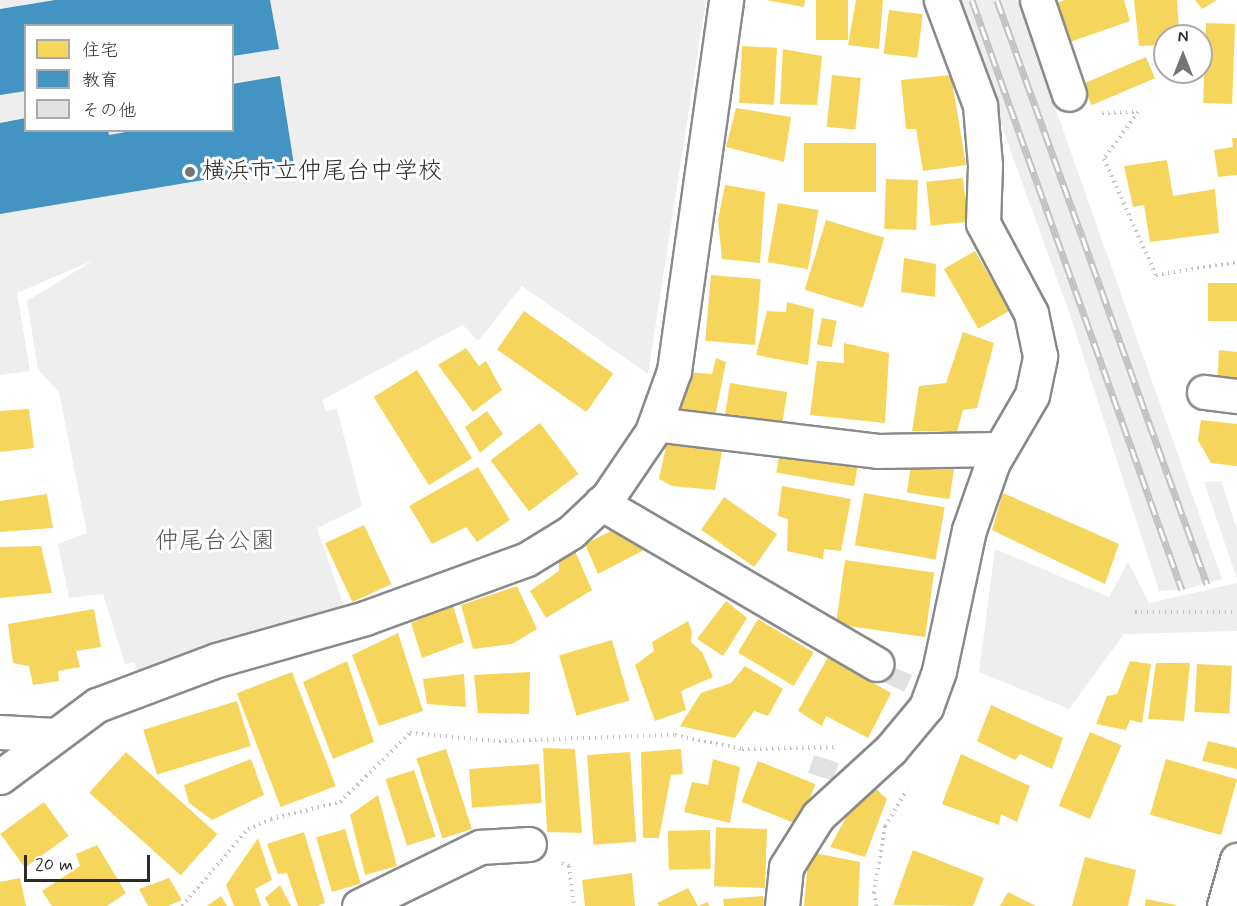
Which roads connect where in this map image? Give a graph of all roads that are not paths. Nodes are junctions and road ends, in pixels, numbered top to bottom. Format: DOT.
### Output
graph roads {
  1 [pos="726,0"];
  2 [pos="941,0"];
  3 [pos="1037,0"];
  4 [pos="1069,94"];
  5 [pos="1204,392"];
  6 [pos="1237,396"];
  7 [pos="655,424"];
  8 [pos="1000,449"];
  9 [pos="601,503"];
  10 [pos="876,664"];
  11 [pos="0,732"];
  12 [pos="55,735"];
  13 [pos="0,777"];
  14 [pos="540,851"];
  15 [pos="1237,860"];
  16 [pos="359,906"];
  17 [pos="782,906"];
  18 [pos="1224,906"];
  1 -- 7 [label="street"];
  2 -- 8 [label="street"];
  3 -- 4 [label="street"];
  5 -- 6 [label="street"];
  7 -- 8 [label="street"];
  7 -- 9 [label="street"];
  8 -- 17 [label="street"];
  9 -- 10 [label="street"];
  9 -- 12 [label="street"];
  11 -- 12 [label="street"];
  12 -- 13 [label="street"];
  14 -- 16 [label="street"];
  15 -- 18 [label="street"];
}
